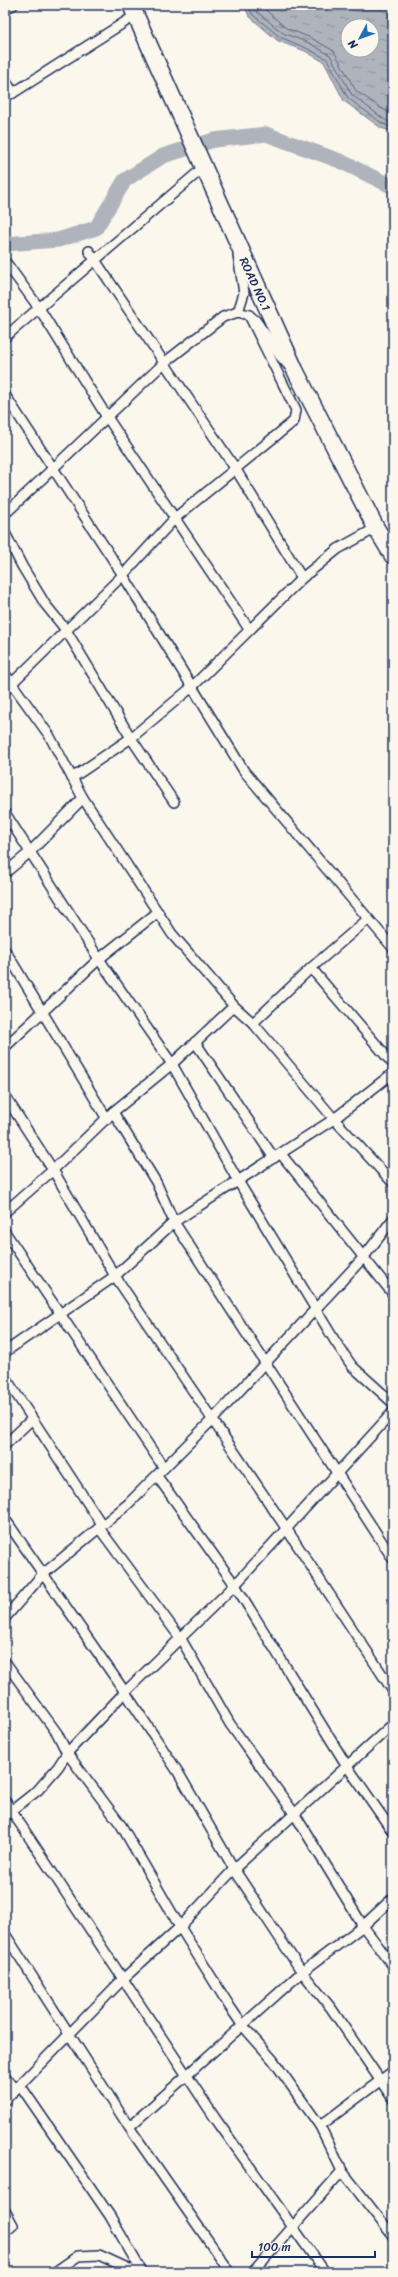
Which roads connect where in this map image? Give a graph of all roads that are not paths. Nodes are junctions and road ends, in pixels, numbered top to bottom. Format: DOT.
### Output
graph roads {
  1 [pos="13,5"];
  2 [pos="5,10"];
  3 [pos="134,10"];
  4 [pos="5,79"];
  5 [pos="9,94"];
  6 [pos="203,168"];
  7 [pos="236,242"];
  8 [pos="89,251"];
  9 [pos="96,261"];
  10 [pos="7,264"];
  11 [pos="39,308"];
  12 [pos="238,312"];
  13 [pos="249,315"];
  14 [pos="5,337"];
  15 [pos="164,363"];
  16 [pos="295,370"];
  17 [pos="5,395"];
  18 [pos="107,417"];
  19 [pos="53,468"];
  20 [pos="235,468"];
  21 [pos="5,514"];
  22 [pos="175,518"];
  23 [pos="376,528"];
  24 [pos="5,533"];
  25 [pos="393,556"];
  26 [pos="123,576"];
  27 [pos="302,578"];
  28 [pos="249,629"];
  29 [pos="66,630"];
  30 [pos="5,674"];
  31 [pos="8,687"];
  32 [pos="192,687"];
  33 [pos="131,738"];
  34 [pos="72,778"];
  35 [pos="83,798"];
  36 [pos="174,802"];
  37 [pos="5,813"];
  38 [pos="30,852"];
  39 [pos="5,873"];
  40 [pos="158,912"];
  41 [pos="368,919"];
  42 [pos="393,948"];
  43 [pos="5,950"];
  44 [pos="99,959"];
  45 [pos="311,968"];
  46 [pos="234,1006"];
  47 [pos="42,1012"];
  48 [pos="253,1023"];
  49 [pos="195,1042"];
  50 [pos="5,1047"];
  51 [pos="172,1064"];
  52 [pos="393,1064"];
  53 [pos="393,1073"];
  54 [pos="5,1096"];
  55 [pos="113,1112"];
  56 [pos="107,1119"];
  57 [pos="334,1119"];
  58 [pos="278,1156"];
  59 [pos="53,1170"];
  60 [pos="238,1181"];
  61 [pos="393,1183"];
  62 [pos="5,1212"];
  63 [pos="393,1219"];
  64 [pos="174,1222"];
  65 [pos="5,1232"];
  66 [pos="362,1258"];
  67 [pos="115,1276"];
  68 [pos="393,1294"];
  69 [pos="316,1308"];
  70 [pos="60,1315"];
  71 [pos="5,1352"];
  72 [pos="265,1363"];
  73 [pos="5,1377"];
  74 [pos="393,1403"];
  75 [pos="393,1412"];
  76 [pos="32,1419"];
  77 [pos="212,1420"];
  78 [pos="5,1445"];
  79 [pos="164,1468"];
  80 [pos="338,1472"];
  81 [pos="157,1476"];
  82 [pos="5,1520"];
  83 [pos="101,1526"];
  84 [pos="286,1528"];
  85 [pos="393,1559"];
  86 [pos="42,1575"];
  87 [pos="235,1585"];
  88 [pos="5,1618"];
  89 [pos="181,1639"];
  90 [pos="5,1662"];
  91 [pos="393,1691"];
  92 [pos="125,1692"];
  93 [pos="393,1724"];
  94 [pos="67,1753"];
  95 [pos="347,1766"];
  96 [pos="5,1801"];
  97 [pos="294,1813"];
  98 [pos="8,1814"];
  99 [pos="393,1832"];
  100 [pos="234,1869"];
  101 [pos="393,1898"];
  102 [pos="363,1926"];
  103 [pos="180,1927"];
  104 [pos="5,1934"];
  105 [pos="393,1966"];
  106 [pos="302,1972"];
  107 [pos="123,1979"];
  108 [pos="243,2026"];
  109 [pos="69,2034"];
  110 [pos="393,2071"];
  111 [pos="188,2075"];
  112 [pos="5,2078"];
  113 [pos="382,2082"];
  114 [pos="18,2087"];
  115 [pos="393,2099"];
  116 [pos="5,2100"];
  117 [pos="320,2126"];
  118 [pos="129,2127"];
  119 [pos="342,2171"];
  120 [pos="5,2211"];
  121 [pos="292,2228"];
  122 [pos="5,2232"];
  123 [pos="393,2236"];
  124 [pos="55,2272"];
  125 [pos="136,2272"];
  126 [pos="142,2272"];
  127 [pos="230,2272"];
  128 [pos="254,2272"];
  129 [pos="324,2272"];
  1 -- 2 [label="street"];
  3 -- 5 [label="street"];
  3 -- 6 [label="highway, ROAD NO.1"];
  4 -- 5 [label="street"];
  6 -- 7 [label="highway, ROAD NO.1"];
  6 -- 9 [label="street"];
  7 -- 12 [label="street"];
  7 -- 16 [label="highway, ROAD NO.1"];
  8 -- 9 [label="street"];
  9 -- 11 [label="street"];
  9 -- 15 [label="street"];
  10 -- 11 [label="street"];
  11 -- 14 [label="street"];
  11 -- 18 [label="street"];
  12 -- 13 [label="street"];
  12 -- 15 [label="street"];
  13 -- 16 [label="street"];
  13 -- 20 [label="street"];
  15 -- 18 [label="street"];
  15 -- 20 [label="street"];
  16 -- 23 [label="highway, ROAD NO.1"];
  17 -- 19 [label="street"];
  18 -- 19 [label="street"];
  18 -- 22 [label="street"];
  19 -- 21 [label="street"];
  19 -- 26 [label="street"];
  20 -- 22 [label="street"];
  20 -- 27 [label="street"];
  22 -- 26 [label="street"];
  22 -- 28 [label="street"];
  23 -- 25 [label="highway, ROAD NO.1"];
  23 -- 27 [label="street"];
  24 -- 29 [label="street"];
  26 -- 29 [label="street"];
  26 -- 32 [label="street"];
  27 -- 28 [label="street"];
  28 -- 32 [label="street"];
  29 -- 31 [label="street"];
  29 -- 33 [label="street"];
  30 -- 31 [label="street"];
  31 -- 34 [label="street"];
  32 -- 33 [label="street"];
  32 -- 41 [label="street"];
  33 -- 34 [label="street"];
  33 -- 36 [label="street"];
  34 -- 35 [label="street"];
  35 -- 38 [label="street"];
  35 -- 40 [label="street"];
  37 -- 38 [label="street"];
  38 -- 39 [label="street"];
  38 -- 44 [label="street"];
  40 -- 44 [label="street"];
  40 -- 46 [label="street"];
  41 -- 42 [label="street"];
  41 -- 45 [label="street"];
  43 -- 47 [label="street"];
  44 -- 47 [label="street"];
  44 -- 51 [label="street"];
  45 -- 48 [label="street"];
  45 -- 52 [label="street"];
  46 -- 48 [label="street"];
  46 -- 49 [label="street"];
  47 -- 50 [label="street"];
  47 -- 56 [label="street"];
  48 -- 57 [label="street"];
  49 -- 51 [label="street"];
  49 -- 58 [label="street"];
  51 -- 55 [label="street"];
  51 -- 60 [label="street"];
  53 -- 57 [label="street"];
  54 -- 59 [label="street"];
  55 -- 56 [label="street"];
  55 -- 64 [label="street"];
  56 -- 59 [label="street"];
  57 -- 58 [label="street"];
  57 -- 61 [label="street"];
  58 -- 60 [label="street"];
  58 -- 66 [label="street"];
  59 -- 62 [label="street"];
  59 -- 67 [label="street"];
  60 -- 64 [label="street"];
  60 -- 69 [label="street"];
  63 -- 66 [label="street"];
  64 -- 67 [label="street"];
  64 -- 72 [label="street"];
  65 -- 70 [label="street"];
  66 -- 68 [label="street"];
  66 -- 69 [label="street"];
  67 -- 70 [label="street"];
  67 -- 77 [label="street"];
  69 -- 72 [label="street"];
  69 -- 74 [label="street"];
  70 -- 71 [label="street"];
  70 -- 79 [label="street"];
  72 -- 77 [label="street"];
  72 -- 80 [label="street"];
  73 -- 76 [label="street"];
  75 -- 80 [label="street"];
  76 -- 78 [label="street"];
  76 -- 83 [label="street"];
  77 -- 79 [label="street"];
  77 -- 84 [label="street"];
  79 -- 81 [label="street"];
  80 -- 84 [label="street"];
  80 -- 85 [label="street"];
  81 -- 83 [label="street"];
  81 -- 87 [label="street"];
  82 -- 86 [label="street"];
  83 -- 86 [label="street"];
  83 -- 89 [label="street"];
  84 -- 87 [label="street"];
  84 -- 91 [label="street"];
  86 -- 88 [label="street"];
  86 -- 92 [label="street"];
  87 -- 89 [label="street"];
  87 -- 95 [label="street"];
  89 -- 92 [label="street"];
  89 -- 97 [label="street"];
  90 -- 94 [label="street"];
  92 -- 94 [label="street"];
  92 -- 100 [label="street"];
  93 -- 95 [label="street"];
  94 -- 98 [label="street"];
  94 -- 103 [label="street"];
  95 -- 97 [label="street"];
  95 -- 99 [label="street"];
  96 -- 98 [label="street"];
  97 -- 100 [label="street"];
  97 -- 102 [label="street"];
  98 -- 107 [label="street"];
  100 -- 103 [label="street"];
  100 -- 106 [label="street"];
  101 -- 102 [label="street"];
  102 -- 105 [label="street"];
  102 -- 106 [label="street"];
  103 -- 107 [label="street"];
  103 -- 108 [label="street"];
  104 -- 109 [label="street"];
  106 -- 108 [label="street"];
  106 -- 113 [label="street"];
  107 -- 109 [label="street"];
  107 -- 111 [label="street"];
  108 -- 111 [label="street"];
  108 -- 117 [label="street"];
  109 -- 114 [label="street"];
  109 -- 118 [label="street"];
  110 -- 113 [label="street"];
  111 -- 118 [label="street"];
  111 -- 121 [label="street"];
  112 -- 114 [label="street"];
  113 -- 115 [label="street"];
  113 -- 117 [label="street"];
  114 -- 116 [label="street"];
  114 -- 126 [label="street"];
  117 -- 119 [label="street"];
  118 -- 127 [label="street"];
  119 -- 121 [label="street"];
  119 -- 123 [label="street"];
  120 -- 122 [label="street"];
  121 -- 128 [label="street"];
  121 -- 129 [label="street"];
  124 -- 125 [label="street"];
}
